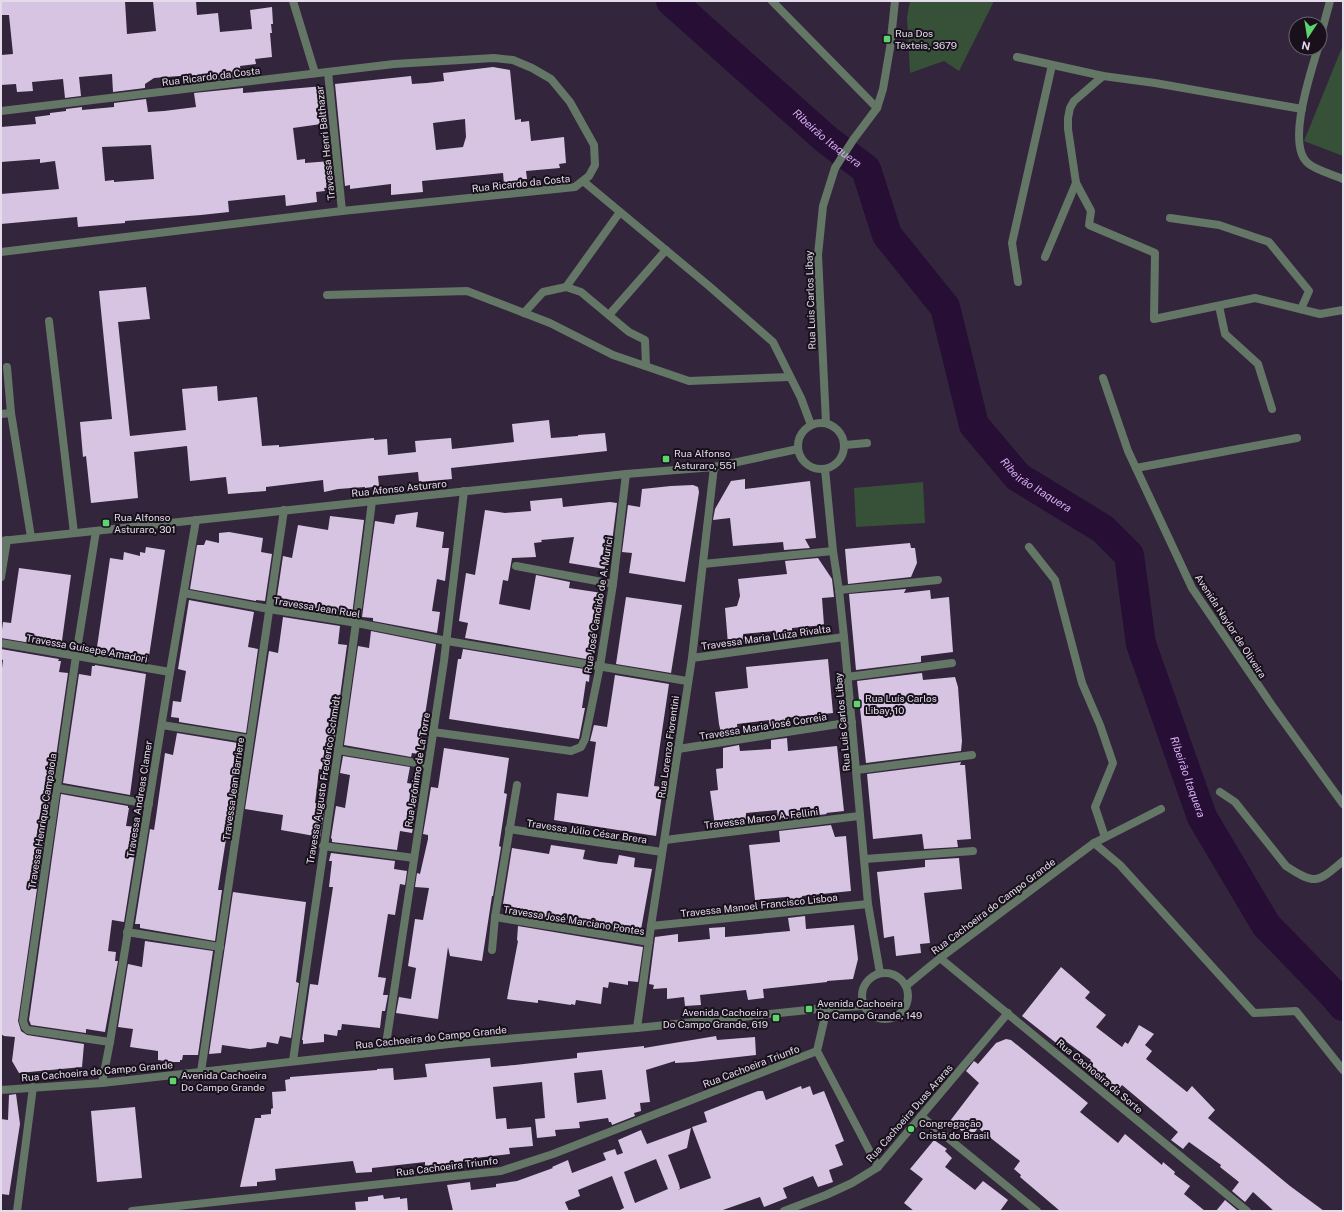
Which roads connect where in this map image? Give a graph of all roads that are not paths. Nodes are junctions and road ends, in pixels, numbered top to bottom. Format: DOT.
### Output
graph roads {
  1 [pos="293,1"];
  2 [pos="772,1"];
  3 [pos="895,1"];
  4 [pos="1330,1"];
  5 [pos="1326,16"];
  6 [pos="1316,56"];
  7 [pos="1017,58"];
  8 [pos="1052,66"];
  9 [pos="328,72"];
  10 [pos="315,73"];
  11 [pos="1103,76"];
  12 [pos="878,108"];
  13 [pos="1302,108"];
  14 [pos="1,111"];
  15 [pos="1343,179"];
  16 [pos="583,181"];
  17 [pos="1076,183"];
  18 [pos="342,211"];
  19 [pos="620,212"];
  20 [pos="1170,218"];
  21 [pos="666,250"];
  22 [pos="1,252"];
  23 [pos="1045,257"];
  24 [pos="1018,282"];
  25 [pos="566,287"];
  26 [pos="327,295"];
  27 [pos="1218,306"];
  28 [pos="1301,309"];
  29 [pos="1343,310"];
  30 [pos="524,313"];
  31 [pos="609,315"];
  32 [pos="49,321"];
  33 [pos="646,366"];
  34 [pos="7,367"];
  35 [pos="790,377"];
  36 [pos="1103,378"];
  37 [pos="1272,409"];
  38 [pos="11,413"];
  39 [pos="1,414"];
  40 [pos="826,423"];
  41 [pos="811,425"];
  42 [pos="1297,438"];
  43 [pos="867,443"];
  44 [pos="845,445"];
  45 [pos="798,449"];
  46 [pos="714,467"];
  47 [pos="1136,468"];
  48 [pos="825,470"];
  49 [pos="626,474"];
  50 [pos="464,491"];
  51 [pos="372,501"];
  52 [pos="284,510"];
  53 [pos="196,520"];
  54 [pos="96,531"];
  55 [pos="74,533"];
  56 [pos="31,538"];
  57 [pos="4,540"];
  58 [pos="1029,547"];
  59 [pos="833,551"];
  60 [pos="703,564"];
  61 [pos="516,566"];
  62 [pos="1,577"];
  63 [pos="938,580"];
  64 [pos="613,584"];
  65 [pos="839,590"];
  66 [pos="184,593"];
  67 [pos="269,609"];
  68 [pos="357,623"];
  69 [pos="844,637"];
  70 [pos="447,641"];
  71 [pos="1,643"];
  72 [pos="76,656"];
  73 [pos="692,658"];
  74 [pos="952,663"];
  75 [pos="600,666"];
  76 [pos="170,672"];
  77 [pos="848,677"];
  78 [pos="688,681"];
  79 [pos="852,722"];
  80 [pos="162,725"];
  81 [pos="433,732"];
  82 [pos="250,739"];
  83 [pos="678,749"];
  84 [pos="338,750"];
  85 [pos="972,755"];
  86 [pos="428,765"];
  87 [pos="857,770"];
  88 [pos="517,785"];
  89 [pos="58,788"];
  90 [pos="1220,792"];
  91 [pos="149,804"];
  92 [pos="1343,804"];
  93 [pos="1161,808"];
  94 [pos="859,816"];
  95 [pos="509,829"];
  96 [pos="1104,837"];
  97 [pos="665,840"];
  98 [pos="1094,843"];
  99 [pos="323,846"];
  100 [pos="973,851"];
  101 [pos="662,852"];
  102 [pos="414,858"];
  103 [pos="865,859"];
  104 [pos="1343,861"];
  105 [pos="868,904"];
  106 [pos="496,918"];
  107 [pos="651,926"];
  108 [pos="128,932"];
  109 [pos="649,942"];
  110 [pos="220,947"];
  111 [pos="492,950"];
  112 [pos="940,958"];
  113 [pos="880,973"];
  114 [pos="906,986"];
  115 [pos="864,1006"];
  116 [pos="827,1008"];
  117 [pos="1008,1013"];
  118 [pos="637,1028"];
  119 [pos="110,1042"];
  120 [pos="817,1051"];
  121 [pos="385,1052"];
  122 [pos="293,1062"];
  123 [pos="1343,1070"];
  124 [pos="201,1072"];
  125 [pos="102,1083"];
  126 [pos="33,1087"];
  127 [pos="1,1090"];
  128 [pos="921,1116"];
  129 [pos="878,1167"];
  130 [pos="17,1211"];
  131 [pos="132,1211"];
  132 [pos="784,1211"];
  133 [pos="1037,1211"];
  134 [pos="1247,1211"];
  1 -- 10 [label="street"];
  2 -- 12 [label="street"];
  3 -- 12 [label="street, Rua Luis Carlos Libay"];
  4 -- 5 [label="street"];
  6 -- 13 [label="street"];
  7 -- 8 [label="street"];
  8 -- 11 [label="street"];
  8 -- 24 [label="street"];
  9 -- 10 [label="street, Rua Ricardo da Costa"];
  9 -- 16 [label="street, Rua Ricardo da Costa"];
  9 -- 18 [label="street, Travessa Henri Balthazar"];
  10 -- 14 [label="street, Rua Ricardo da Costa"];
  11 -- 13 [label="street"];
  11 -- 17 [label="street"];
  12 -- 40 [label="street, Rua Luis Carlos Libay"];
  13 -- 15 [label="street"];
  16 -- 18 [label="street, Rua Ricardo da Costa"];
  16 -- 19 [label="street"];
  17 -- 23 [label="street"];
  17 -- 27 [label="street"];
  18 -- 22 [label="street, Rua Ricardo da Costa"];
  19 -- 21 [label="street"];
  19 -- 25 [label="street"];
  20 -- 28 [label="street"];
  21 -- 31 [label="street"];
  21 -- 35 [label="street"];
  25 -- 30 [label="street"];
  25 -- 31 [label="street"];
  26 -- 30 [label="street"];
  27 -- 28 [label="street"];
  27 -- 37 [label="street"];
  28 -- 29 [label="street"];
  30 -- 33 [label="street"];
  31 -- 33 [label="street"];
  32 -- 55 [label="street"];
  33 -- 35 [label="street"];
  34 -- 38 [label="street"];
  35 -- 41 [label="street"];
  36 -- 47 [label="street, Avenida Naylor de Oliveira"];
  38 -- 39 [label="street"];
  38 -- 56 [label="street"];
  40 -- 41 [label="street"];
  40 -- 44 [label="street"];
  41 -- 45 [label="street"];
  42 -- 47 [label="street"];
  43 -- 44 [label="street"];
  44 -- 48 [label="street"];
  45 -- 46 [label="street, Rua Afonso Asturaro"];
  45 -- 48 [label="street"];
  46 -- 49 [label="street, Rua Afonso Asturaro"];
  46 -- 60 [label="street, Rua Lorenzo Fiorentini"];
  47 -- 92 [label="street, Avenida Naylor de Oliveira"];
  48 -- 59 [label="street, Rua Luis Carlos Libay"];
  49 -- 50 [label="street, Rua Afonso Asturaro"];
  49 -- 64 [label="street, Rua José Candido de A. Murici"];
  50 -- 51 [label="street, Rua Afonso Asturaro"];
  50 -- 70 [label="street, Rua Jerônimo de La Torre"];
  51 -- 52 [label="street, Rua Afonso Asturaro"];
  51 -- 68 [label="street, Travessa Augusto Frederico Schmidt"];
  52 -- 53 [label="street, Rua Afonso Asturaro"];
  52 -- 67 [label="street, Travessa Jean Barriere"];
  53 -- 54 [label="street, Rua Afonso Asturaro"];
  53 -- 66 [label="street, Travessa Andreas Clamer"];
  54 -- 55 [label="street, Rua Afonso Asturaro"];
  54 -- 72 [label="street, Travessa Henrique Campaiola"];
  55 -- 56 [label="street, Rua Afonso Asturaro"];
  56 -- 57 [label="street, Rua Afonso Asturaro"];
  57 -- 62 [label="street"];
  58 -- 96 [label="street"];
  59 -- 60 [label="street"];
  59 -- 65 [label="street, Rua Luis Carlos Libay"];
  60 -- 73 [label="street, Rua Lorenzo Fiorentini"];
  61 -- 64 [label="street"];
  63 -- 65 [label="street"];
  64 -- 75 [label="street, Rua José Candido de A. Murici"];
  65 -- 69 [label="street, Rua Luis Carlos Libay"];
  66 -- 67 [label="street, Travessa Jean Ruel"];
  66 -- 76 [label="street, Travessa Andreas Clamer"];
  67 -- 68 [label="street, Travessa Jean Ruel"];
  67 -- 82 [label="street, Travessa Jean Barriere"];
  68 -- 70 [label="street, Travessa Jean Ruel"];
  68 -- 84 [label="street, Travessa Augusto Frederico Schmidt"];
  69 -- 73 [label="street, Travessa Maria Luiza Rivalta"];
  69 -- 77 [label="street, Rua Luis Carlos Libay"];
  70 -- 75 [label="street, Travessa Jean Ruel"];
  70 -- 81 [label="street, Rua Jerônimo de La Torre"];
  71 -- 72 [label="street, Travessa Guisepe Amadori"];
  72 -- 76 [label="street, Travessa Guisepe Amadori"];
  72 -- 89 [label="street, Travessa Henrique Campaiola"];
  73 -- 78 [label="street, Rua Lorenzo Fiorentini"];
  74 -- 77 [label="street"];
  75 -- 78 [label="street, Travessa Jean Ruel"];
  75 -- 81 [label="street, Rua José Candido de A. Murici"];
  76 -- 80 [label="street, Travessa Andreas Clamer"];
  77 -- 79 [label="street, Rua Luis Carlos Libay"];
  78 -- 83 [label="street, Rua Lorenzo Fiorentini"];
  79 -- 83 [label="street, Travessa Maria José Correia"];
  79 -- 87 [label="street, Rua Luis Carlos Libay"];
  80 -- 82 [label="street"];
  80 -- 91 [label="street, Travessa Andreas Clamer"];
  81 -- 86 [label="street, Rua Jerônimo de La Torre"];
  82 -- 110 [label="street, Travessa Jean Barriere"];
  83 -- 97 [label="street, Rua Lorenzo Fiorentini"];
  84 -- 86 [label="street"];
  84 -- 99 [label="street, Travessa Augusto Frederico Schmidt"];
  85 -- 87 [label="street"];
  86 -- 102 [label="street, Rua Jerônimo de La Torre"];
  87 -- 94 [label="street, Rua Luis Carlos Libay"];
  88 -- 95 [label="street"];
  89 -- 91 [label="street"];
  89 -- 119 [label="street, Travessa Henrique Campaiola"];
  90 -- 104 [label="street"];
  91 -- 108 [label="street, Travessa Andreas Clamer"];
  93 -- 96 [label="street, Rua Cachoeira do Campo Grande"];
  94 -- 97 [label="street, Travessa Marco A. Fellini"];
  94 -- 103 [label="street, Rua Luis Carlos Libay"];
  95 -- 101 [label="street, Travessa Júlio César Brera"];
  95 -- 106 [label="street"];
  96 -- 98 [label="street, Rua Cachoeira do Campo Grande"];
  97 -- 101 [label="street, Rua Lorenzo Fiorentini"];
  98 -- 112 [label="street, Rua Cachoeira do Campo Grande"];
  98 -- 123 [label="street"];
  99 -- 102 [label="street"];
  99 -- 122 [label="street, Travessa Augusto Frederico Schmidt"];
  100 -- 103 [label="street"];
  101 -- 107 [label="street, Rua Lorenzo Fiorentini"];
  102 -- 121 [label="street, Rua Jerônimo de La Torre"];
  103 -- 105 [label="street, Rua Luis Carlos Libay"];
  105 -- 107 [label="street, Travessa Manoel Francisco Lisboa"];
  105 -- 113 [label="street, Rua Luis Carlos Libay"];
  106 -- 109 [label="street, Travessa José Marciano Pontes"];
  106 -- 111 [label="street"];
  107 -- 109 [label="street, Rua Lorenzo Fiorentini"];
  108 -- 110 [label="street"];
  108 -- 119 [label="street, Travessa Andreas Clamer"];
  109 -- 118 [label="street, Rua Lorenzo Fiorentini"];
  110 -- 124 [label="street, Travessa Jean Barriere"];
  112 -- 114 [label="street, Rua Cachoeira do Campo Grande"];
  112 -- 117 [label="street, Rua Cachoeira da Sorte"];
  113 -- 114 [label="street"];
  113 -- 115 [label="street"];
  114 -- 115 [label="street"];
  115 -- 116 [label="street, Rua Cachoeira do Campo Grande"];
  116 -- 118 [label="street, Rua Cachoeira do Campo Grande"];
  116 -- 120 [label="street"];
  117 -- 128 [label="street, Rua Cachoeira Duas Araras"];
  117 -- 134 [label="street, Rua Cachoeira da Sorte"];
  118 -- 121 [label="street, Rua Cachoeira do Campo Grande"];
  119 -- 125 [label="street, Travessa Andreas Clamer"];
  120 -- 129 [label="street"];
  120 -- 131 [label="street, Rua Cachoeira Triunfo"];
  121 -- 122 [label="street, Rua Cachoeira do Campo Grande"];
  122 -- 124 [label="street, Rua Cachoeira do Campo Grande"];
  124 -- 125 [label="street, Rua Cachoeira do Campo Grande"];
  125 -- 126 [label="street, Rua Cachoeira do Campo Grande"];
  126 -- 127 [label="street, Rua Cachoeira do Campo Grande"];
  126 -- 130 [label="street"];
  128 -- 129 [label="street, Rua Cachoeira Duas Araras"];
  128 -- 133 [label="street"];
  129 -- 132 [label="street, Rua Cachoeira Duas Araras"];
}
